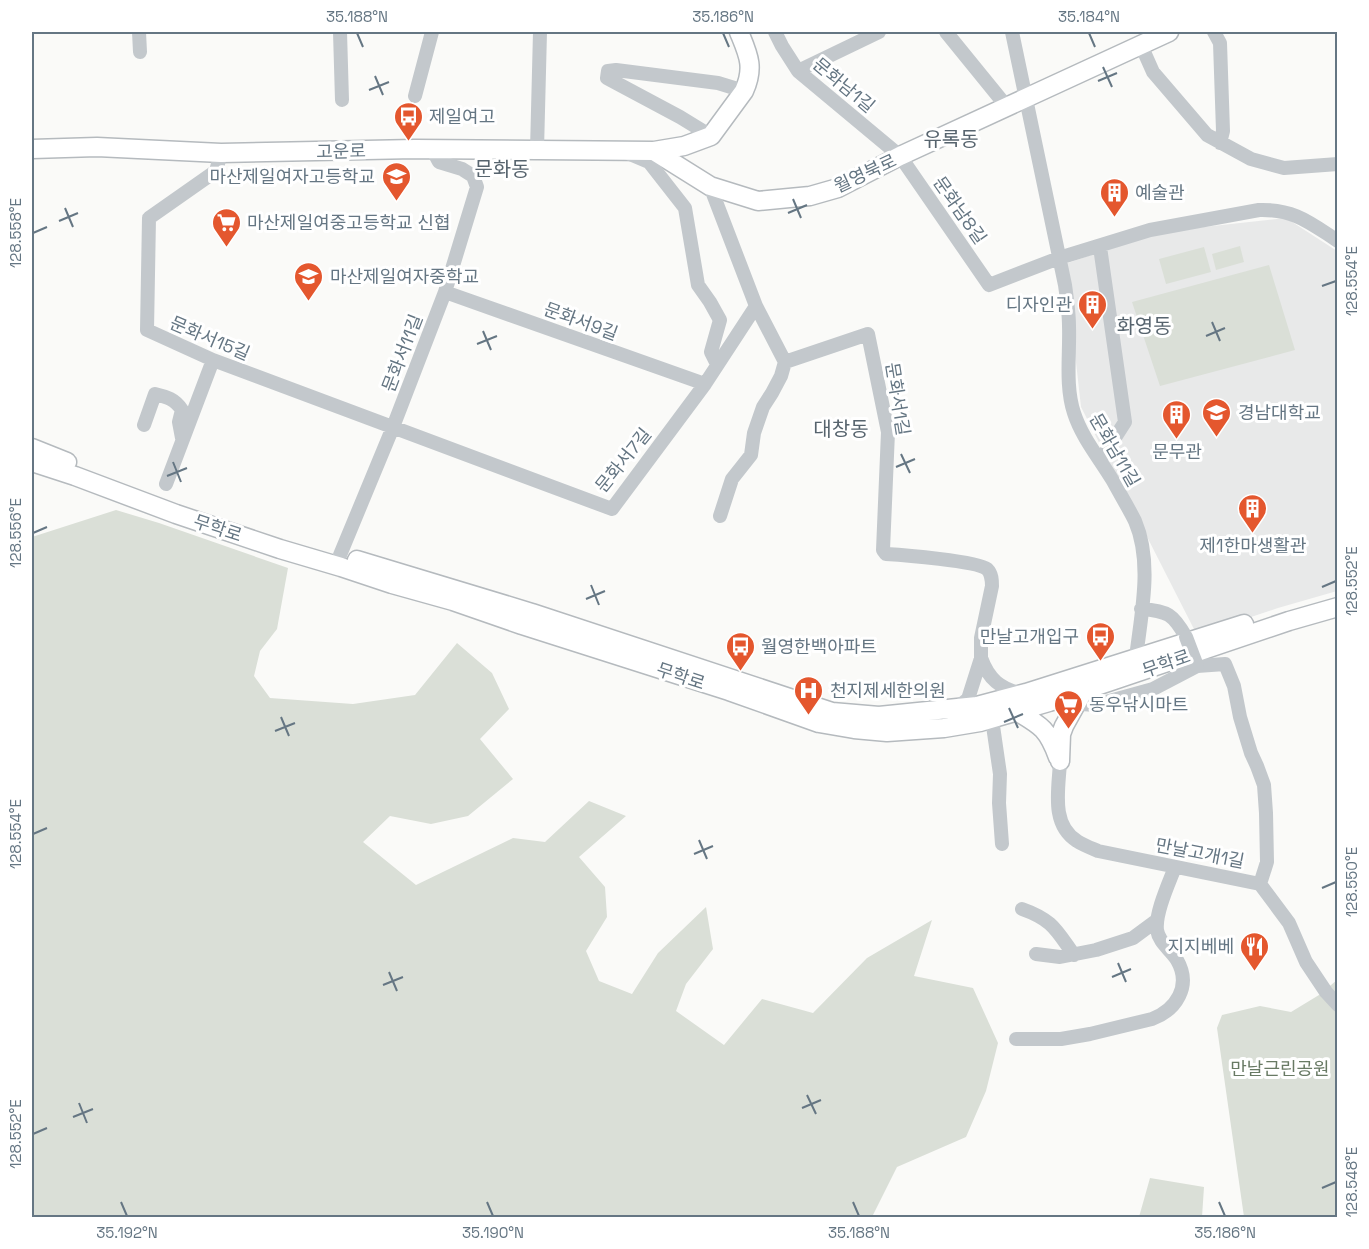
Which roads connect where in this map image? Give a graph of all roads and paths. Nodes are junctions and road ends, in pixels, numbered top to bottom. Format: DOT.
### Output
graph roads {
  1 [pos="140,32"];
  2 [pos="340,32"];
  3 [pos="432,32"];
  4 [pos="540,32"];
  5 [pos="739,32"];
  6 [pos="775,32"];
  7 [pos="879,32"];
  8 [pos="946,32"];
  9 [pos="1012,32"];
  10 [pos="1169,32"];
  11 [pos="1214,32"];
  12 [pos="1141,45"];
  13 [pos="140,52"];
  14 [pos="798,71"];
  15 [pos="744,91"];
  16 [pos="415,96"];
  17 [pos="1025,99"];
  18 [pos="342,100"];
  19 [pos="1007,107"];
  20 [pos="711,136"];
  21 [pos="1220,143"];
  22 [pos="32,149"];
  23 [pos="432,149"];
  24 [pos="537,150"];
  25 [pos="623,151"];
  26 [pos="654,151"];
  27 [pos="221,153"];
  28 [pos="900,156"];
  29 [pos="1338,164"];
  30 [pos="710,186"];
  31 [pos="1338,241"];
  32 [pos="1100,247"];
  33 [pos="1059,258"];
  34 [pos="445,292"];
  35 [pos="756,306"];
  36 [pos="213,360"];
  37 [pos="785,362"];
  38 [pos="717,364"];
  39 [pos="705,384"];
  40 [pos="144,425"];
  41 [pos="393,427"];
  42 [pos="183,440"];
  43 [pos="32,448"];
  44 [pos="1100,461"];
  45 [pos="32,462"];
  46 [pos="166,484"];
  47 [pos="720,516"];
  48 [pos="340,555"];
  49 [pos="1338,596"];
  50 [pos="1338,607"];
  51 [pos="1142,609"];
  52 [pos="981,658"];
  53 [pos="1136,658"];
  54 [pos="1197,666"];
  55 [pos="1080,697"];
  56 [pos="1020,703"];
  57 [pos="957,708"];
  58 [pos="992,719"];
  59 [pos="1060,761"];
  60 [pos="1002,844"];
  61 [pos="1175,867"];
  62 [pos="1260,884"];
  63 [pos="1022,909"];
  64 [pos="1156,921"];
  65 [pos="1036,954"];
  66 [pos="1074,955"];
  67 [pos="1338,1005"];
  68 [pos="1016,1039"];
  1 -- 13 [label="street"];
  2 -- 18 [label="street"];
  3 -- 16 [label="street"];
  4 -- 24 [label="street"];
  5 -- 15 [label="main road"];
  6 -- 14 [label="street, 문화남1길"];
  7 -- 14 [label="street"];
  8 -- 19 [label="street"];
  9 -- 17 [label="street, 문화남11길"];
  10 -- 12 [label="main road, 월영북로"];
  11 -- 21 [label="street"];
  12 -- 17 [label="main road, 월영북로"];
  12 -- 21 [label="street"];
  14 -- 28 [label="street, 문화남1길"];
  15 -- 20 [label="main road"];
  15 -- 20 [label="street"];
  17 -- 19 [label="main road, 월영북로"];
  17 -- 33 [label="street, 문화남11길"];
  19 -- 28 [label="main road, 월영북로"];
  20 -- 26 [label="main road, 고운로"];
  21 -- 29 [label="street"];
  22 -- 27 [label="main road, 고운로"];
  23 -- 24 [label="main road, 고운로"];
  23 -- 27 [label="main road, 고운로"];
  23 -- 34 [label="street, 문화서11길"];
  24 -- 25 [label="main road, 고운로"];
  25 -- 26 [label="main road, 고운로"];
  25 -- 38 [label="street"];
  26 -- 30 [label="main road, 월영북로"];
  27 -- 36 [label="street, 문화서15길"];
  28 -- 30 [label="main road, 월영북로"];
  28 -- 33 [label="street, 문화남8길"];
  30 -- 35 [label="street"];
  31 -- 32 [label="street"];
  32 -- 33 [label="street"];
  32 -- 44 [label="street"];
  33 -- 44 [label="street, 문화남11길"];
  34 -- 39 [label="street, 문화서9길"];
  34 -- 41 [label="street, 문화서11길"];
  35 -- 37 [label="street"];
  35 -- 38 [label="street, 문화서7길"];
  36 -- 41 [label="street, 문화서15길"];
  36 -- 42 [label="street"];
  37 -- 47 [label="street"];
  37 -- 52 [label="street, 문화서1길"];
  38 -- 39 [label="street, 문화서7길"];
  39 -- 41 [label="street, 문화서7길"];
  40 -- 42 [label="street"];
  41 -- 48 [label="street, 문화서11길"];
  42 -- 46 [label="street"];
  43 -- 48 [label="main road, 무학로"];
  44 -- 51 [label="street, 문화남11길"];
  45 -- 58 [label="main road, 무학로"];
  48 -- 57 [label="main road, 무학로"];
  49 -- 53 [label="main road, 무학로"];
  50 -- 55 [label="main road, 무학로"];
  51 -- 53 [label="street, 문화남11길"];
  51 -- 54 [label="street, bridge"];
  52 -- 56 [label="street"];
  52 -- 57 [label="street, 문화서1길"];
  53 -- 56 [label="main road, 무학로"];
  54 -- 55 [label="street"];
  54 -- 62 [label="street"];
  55 -- 56 [label="main road, 무학로"];
  55 -- 59 [label="main road"];
  56 -- 57 [label="main road, 무학로"];
  56 -- 58 [label="main road, 무학로"];
  56 -- 59 [label="main road"];
  58 -- 60 [label="street"];
  59 -- 61 [label="street, 만날고개1길"];
  61 -- 62 [label="street, 만날고개1길"];
  61 -- 64 [label="street"];
  62 -- 67 [label="street, 만날고개1길"];
  63 -- 66 [label="street"];
  64 -- 66 [label="street"];
  64 -- 68 [label="street"];
  65 -- 66 [label="street"];
}
